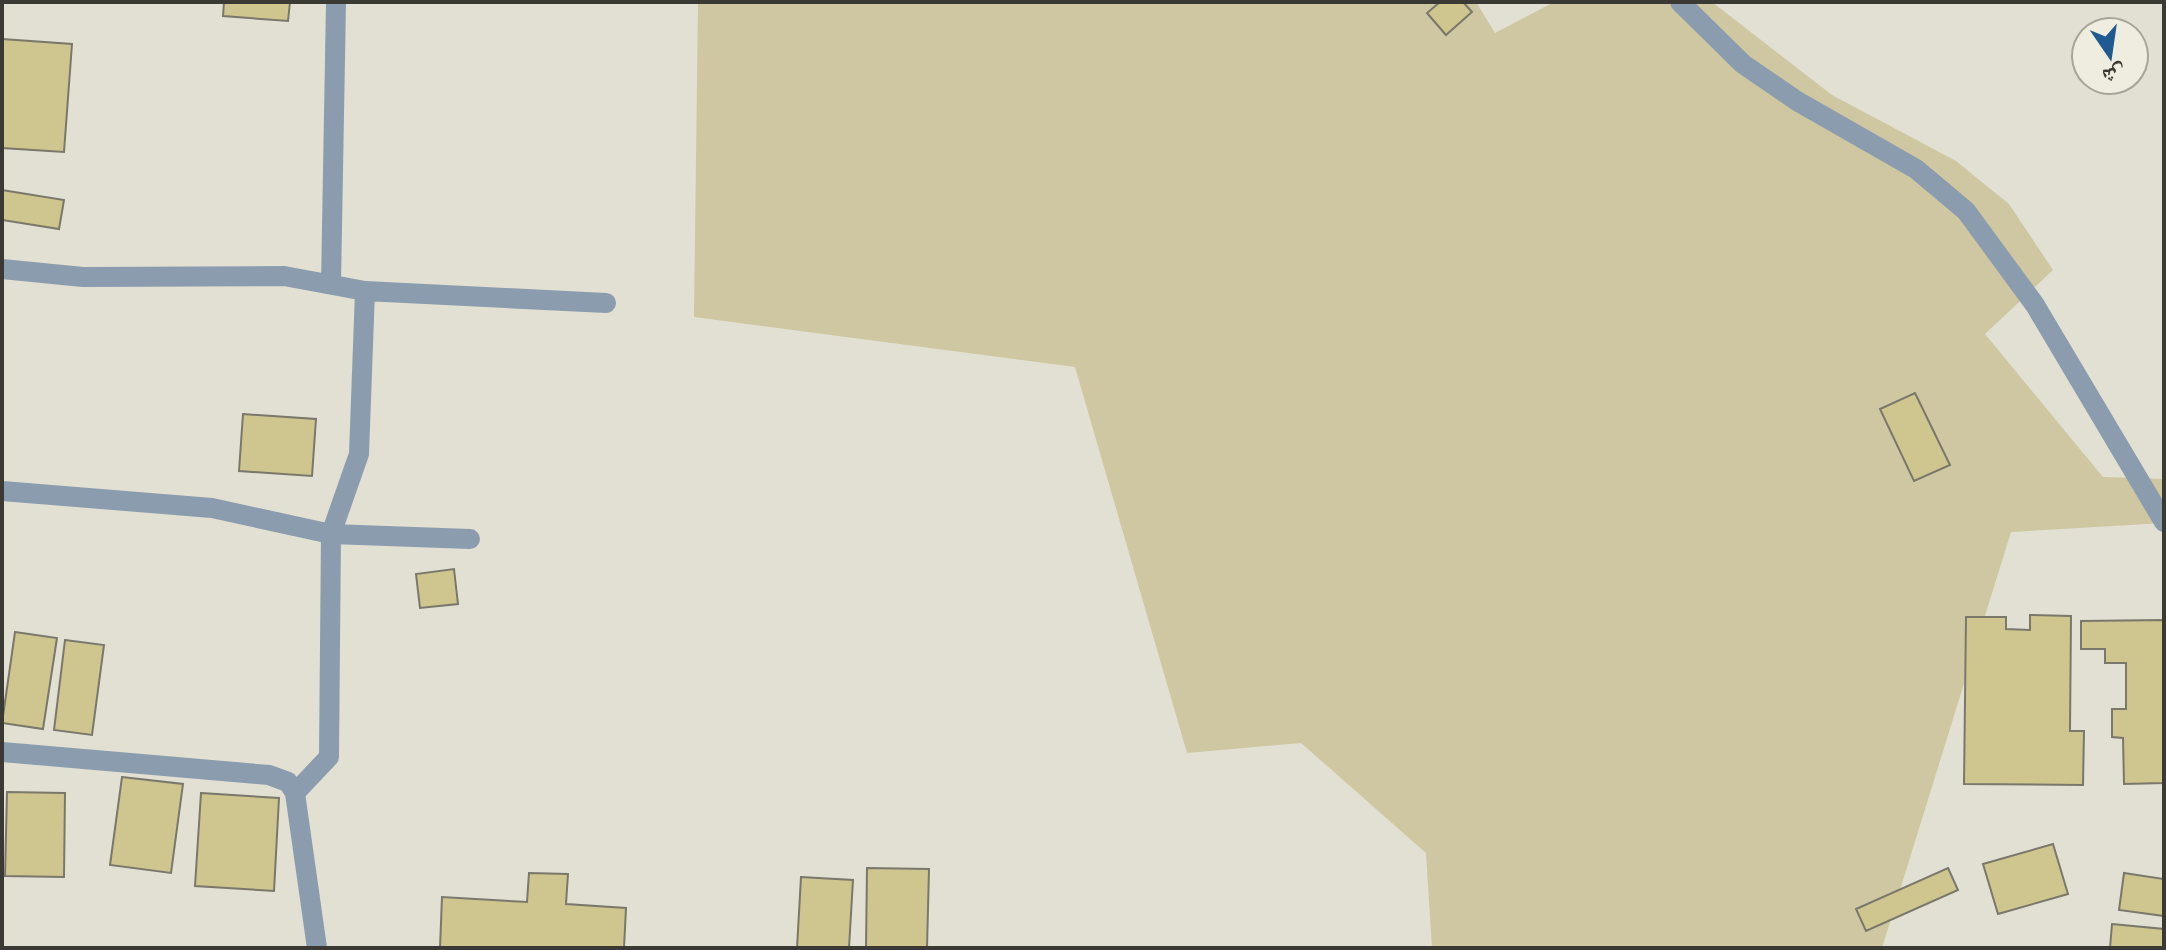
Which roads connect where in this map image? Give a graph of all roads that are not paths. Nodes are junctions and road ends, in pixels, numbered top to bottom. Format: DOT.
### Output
graph roads {
  1 [pos="336,2"];
  2 [pos="1680,2"];
  3 [pos="2,269"];
  4 [pos="331,284"];
  5 [pos="365,291"];
  6 [pos="606,303"];
  7 [pos="2,491"];
  8 [pos="2164,522"];
  9 [pos="331,534"];
  10 [pos="470,539"];
  11 [pos="2,752"];
  12 [pos="295,793"];
  13 [pos="317,948"];
  1 -- 4 [label="street"];
  2 -- 8 [label="street"];
  3 -- 4 [label="street"];
  4 -- 5 [label="street"];
  5 -- 6 [label="street"];
  5 -- 9 [label="street"];
  7 -- 9 [label="street"];
  9 -- 10 [label="street"];
  9 -- 12 [label="street"];
  11 -- 12 [label="street"];
  12 -- 13 [label="street"];
}
